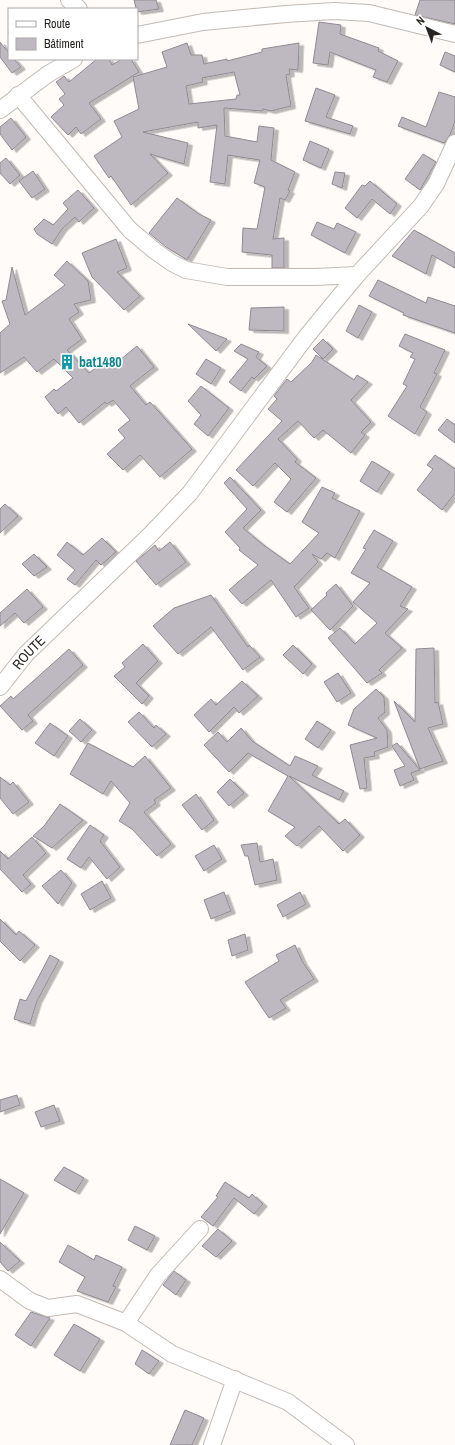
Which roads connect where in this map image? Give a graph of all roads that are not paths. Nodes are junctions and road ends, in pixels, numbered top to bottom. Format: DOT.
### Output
graph roads {
  1 [pos="69,0"];
  2 [pos="78,8"];
  3 [pos="455,34"];
  4 [pos="138,35"];
  5 [pos="72,60"];
  6 [pos="18,95"];
  7 [pos="0,110"];
  8 [pos="455,143"];
  9 [pos="357,275"];
  10 [pos="0,687"];
  11 [pos="200,1229"];
  12 [pos="0,1280"];
  13 [pos="126,1323"];
  14 [pos="235,1379"];
  15 [pos="212,1445"];
  16 [pos="346,1445"];
  1 -- 2 [label="street"];
  3 -- 4 [label="street"];
  5 -- 6 [label="street"];
  6 -- 7 [label="street"];
  6 -- 9 [label="street"];
  8 -- 9 [label="street, ROUTE"];
  9 -- 10 [label="street, ROUTE"];
  11 -- 13 [label="street"];
  12 -- 13 [label="street"];
  13 -- 14 [label="street"];
  14 -- 15 [label="street"];
  14 -- 16 [label="street"];
}
